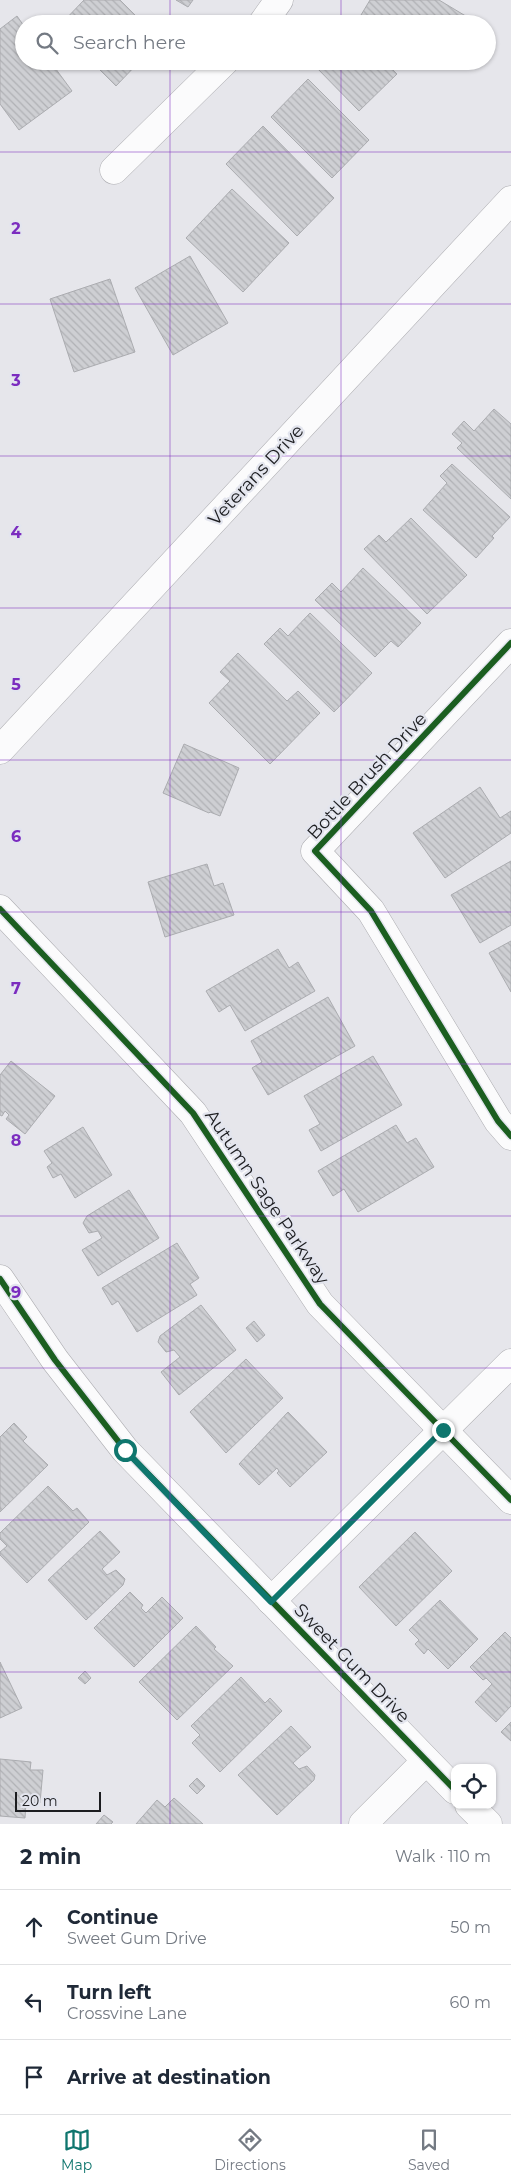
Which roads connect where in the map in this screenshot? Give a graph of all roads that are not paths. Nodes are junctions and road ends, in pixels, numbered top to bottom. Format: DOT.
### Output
graph roads {
  1 [pos="279,0"];
  2 [pos="268,15"];
  3 [pos="216,70"];
  4 [pos="114,170"];
  5 [pos="511,200"];
  6 [pos="511,643"];
  7 [pos="0,750"];
  8 [pos="0,909"];
  9 [pos="511,1136"];
  10 [pos="0,1279"];
  11 [pos="511,1363"];
  12 [pos="443,1430"];
  13 [pos="511,1500"];
  14 [pos="271,1602"];
  15 [pos="426,1761"];
  16 [pos="451,1786"];
  17 [pos="473,1809"];
  18 [pos="363,1824"];
  19 [pos="488,1824"];
  1 -- 2 [label="street"];
  3 -- 4 [label="street"];
  5 -- 7 [label="street, Veterans Drive"];
  6 -- 9 [label="street, Bottle Brush Drive"];
  8 -- 12 [label="street, Autumn Sage Parkway"];
  10 -- 14 [label="street, Sweet Gum Drive"];
  11 -- 12 [label="street"];
  12 -- 13 [label="street, Autumn Sage Parkway"];
  12 -- 14 [label="street"];
  14 -- 15 [label="street, Sweet Gum Drive"];
  15 -- 16 [label="street, Sweet Gum Drive"];
  15 -- 18 [label="street"];
  17 -- 19 [label="street"];
}
